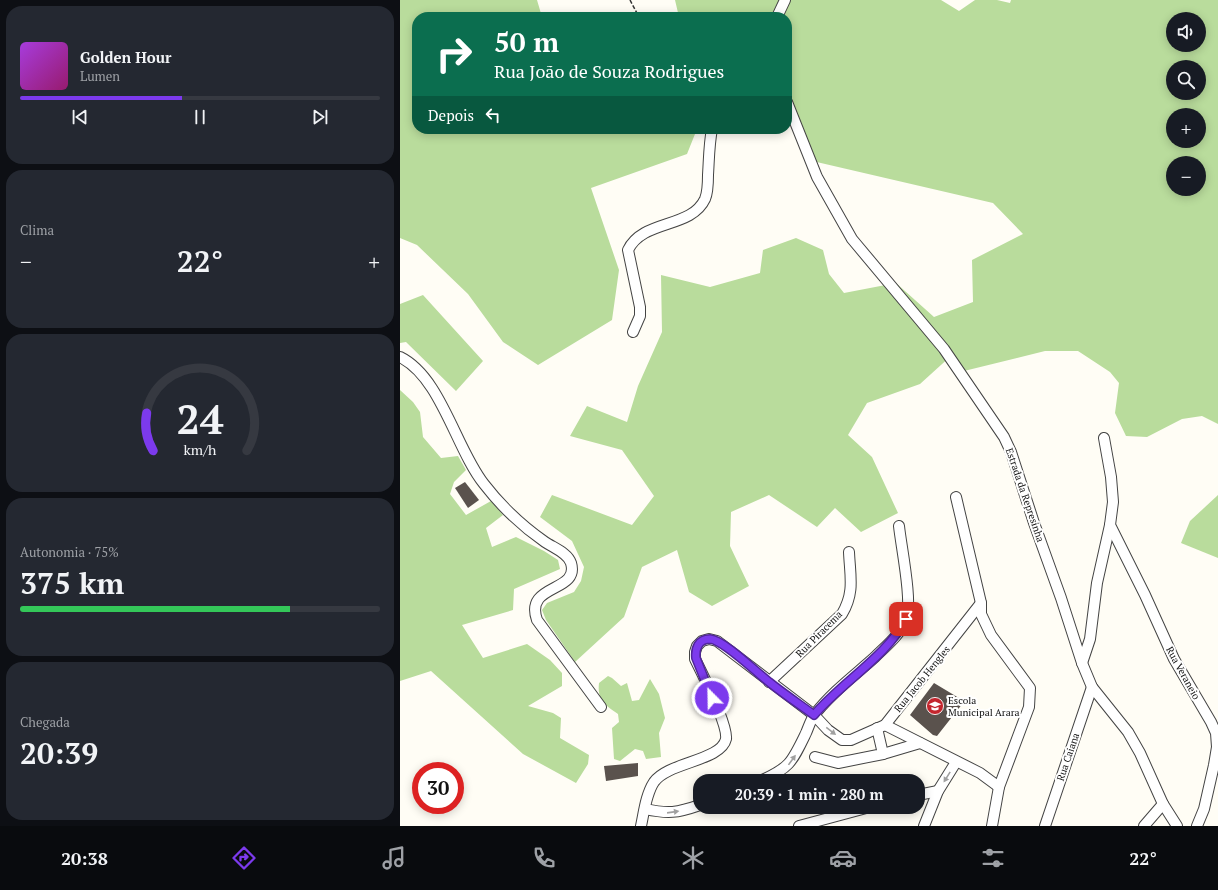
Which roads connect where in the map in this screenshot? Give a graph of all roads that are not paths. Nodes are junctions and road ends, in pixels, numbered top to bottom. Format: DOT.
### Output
graph roads {
  1 [pos="785,0"];
  2 [pos="779,12"];
  3 [pos="792,114"];
  4 [pos="712,134"];
  5 [pos="633,332"];
  6 [pos="400,357"];
  7 [pos="1104,438"];
  8 [pos="956,498"];
  9 [pos="1110,525"];
  10 [pos="899,526"];
  11 [pos="848,552"];
  12 [pos="981,604"];
  13 [pos="1082,663"];
  14 [pos="769,682"];
  15 [pos="1092,687"];
  16 [pos="601,707"];
  17 [pos="814,715"];
  18 [pos="881,726"];
  19 [pos="920,743"];
  20 [pos="883,754"];
  21 [pos="815,757"];
  22 [pos="956,762"];
  23 [pos="775,774"];
  24 [pos="999,787"];
  25 [pos="938,791"];
  26 [pos="925,794"];
  27 [pos="1163,804"];
  28 [pos="693,808"];
  29 [pos="645,809"];
  30 [pos="844,814"];
  31 [pos="641,826"];
  32 [pos="799,826"];
  33 [pos="924,826"];
  34 [pos="992,826"];
  35 [pos="1044,826"];
  36 [pos="1144,826"];
  37 [pos="1177,826"];
  38 [pos="1197,826"];
  1 -- 2 [label="street"];
  3 -- 13 [label="street, Estrada da Represinha"];
  4 -- 5 [label="street"];
  6 -- 16 [label="street"];
  7 -- 9 [label="street"];
  8 -- 12 [label="street"];
  9 -- 13 [label="street"];
  9 -- 38 [label="street, Rua Veraneio"];
  10 -- 17 [label="street"];
  11 -- 14 [label="street, Rua Piracema"];
  12 -- 18 [label="street, Rua Jacob Hengles"];
  12 -- 24 [label="street"];
  13 -- 15 [label="street, Estrada da Represinha"];
  14 -- 17 [label="street"];
  14 -- 29 [label="street"];
  15 -- 27 [label="street, Estrada da Represinha"];
  15 -- 35 [label="street, Rua Caiana"];
  17 -- 18 [label="street, Rua Jacob Hengles, one-way"];
  23 -- 17 [label="street, one-way"];
  18 -- 19 [label="street"];
  18 -- 20 [label="street"];
  19 -- 20 [label="street"];
  19 -- 22 [label="street"];
  20 -- 21 [label="street"];
  22 -- 24 [label="street"];
  22 -- 25 [label="street, one-way"];
  24 -- 34 [label="street"];
  25 -- 26 [label="street"];
  25 -- 33 [label="street"];
  27 -- 36 [label="street"];
  27 -- 37 [label="street, Estrada da Represinha"];
  29 -- 28 [label="street, one-way"];
  29 -- 31 [label="street"];
  30 -- 32 [label="street"];
}
